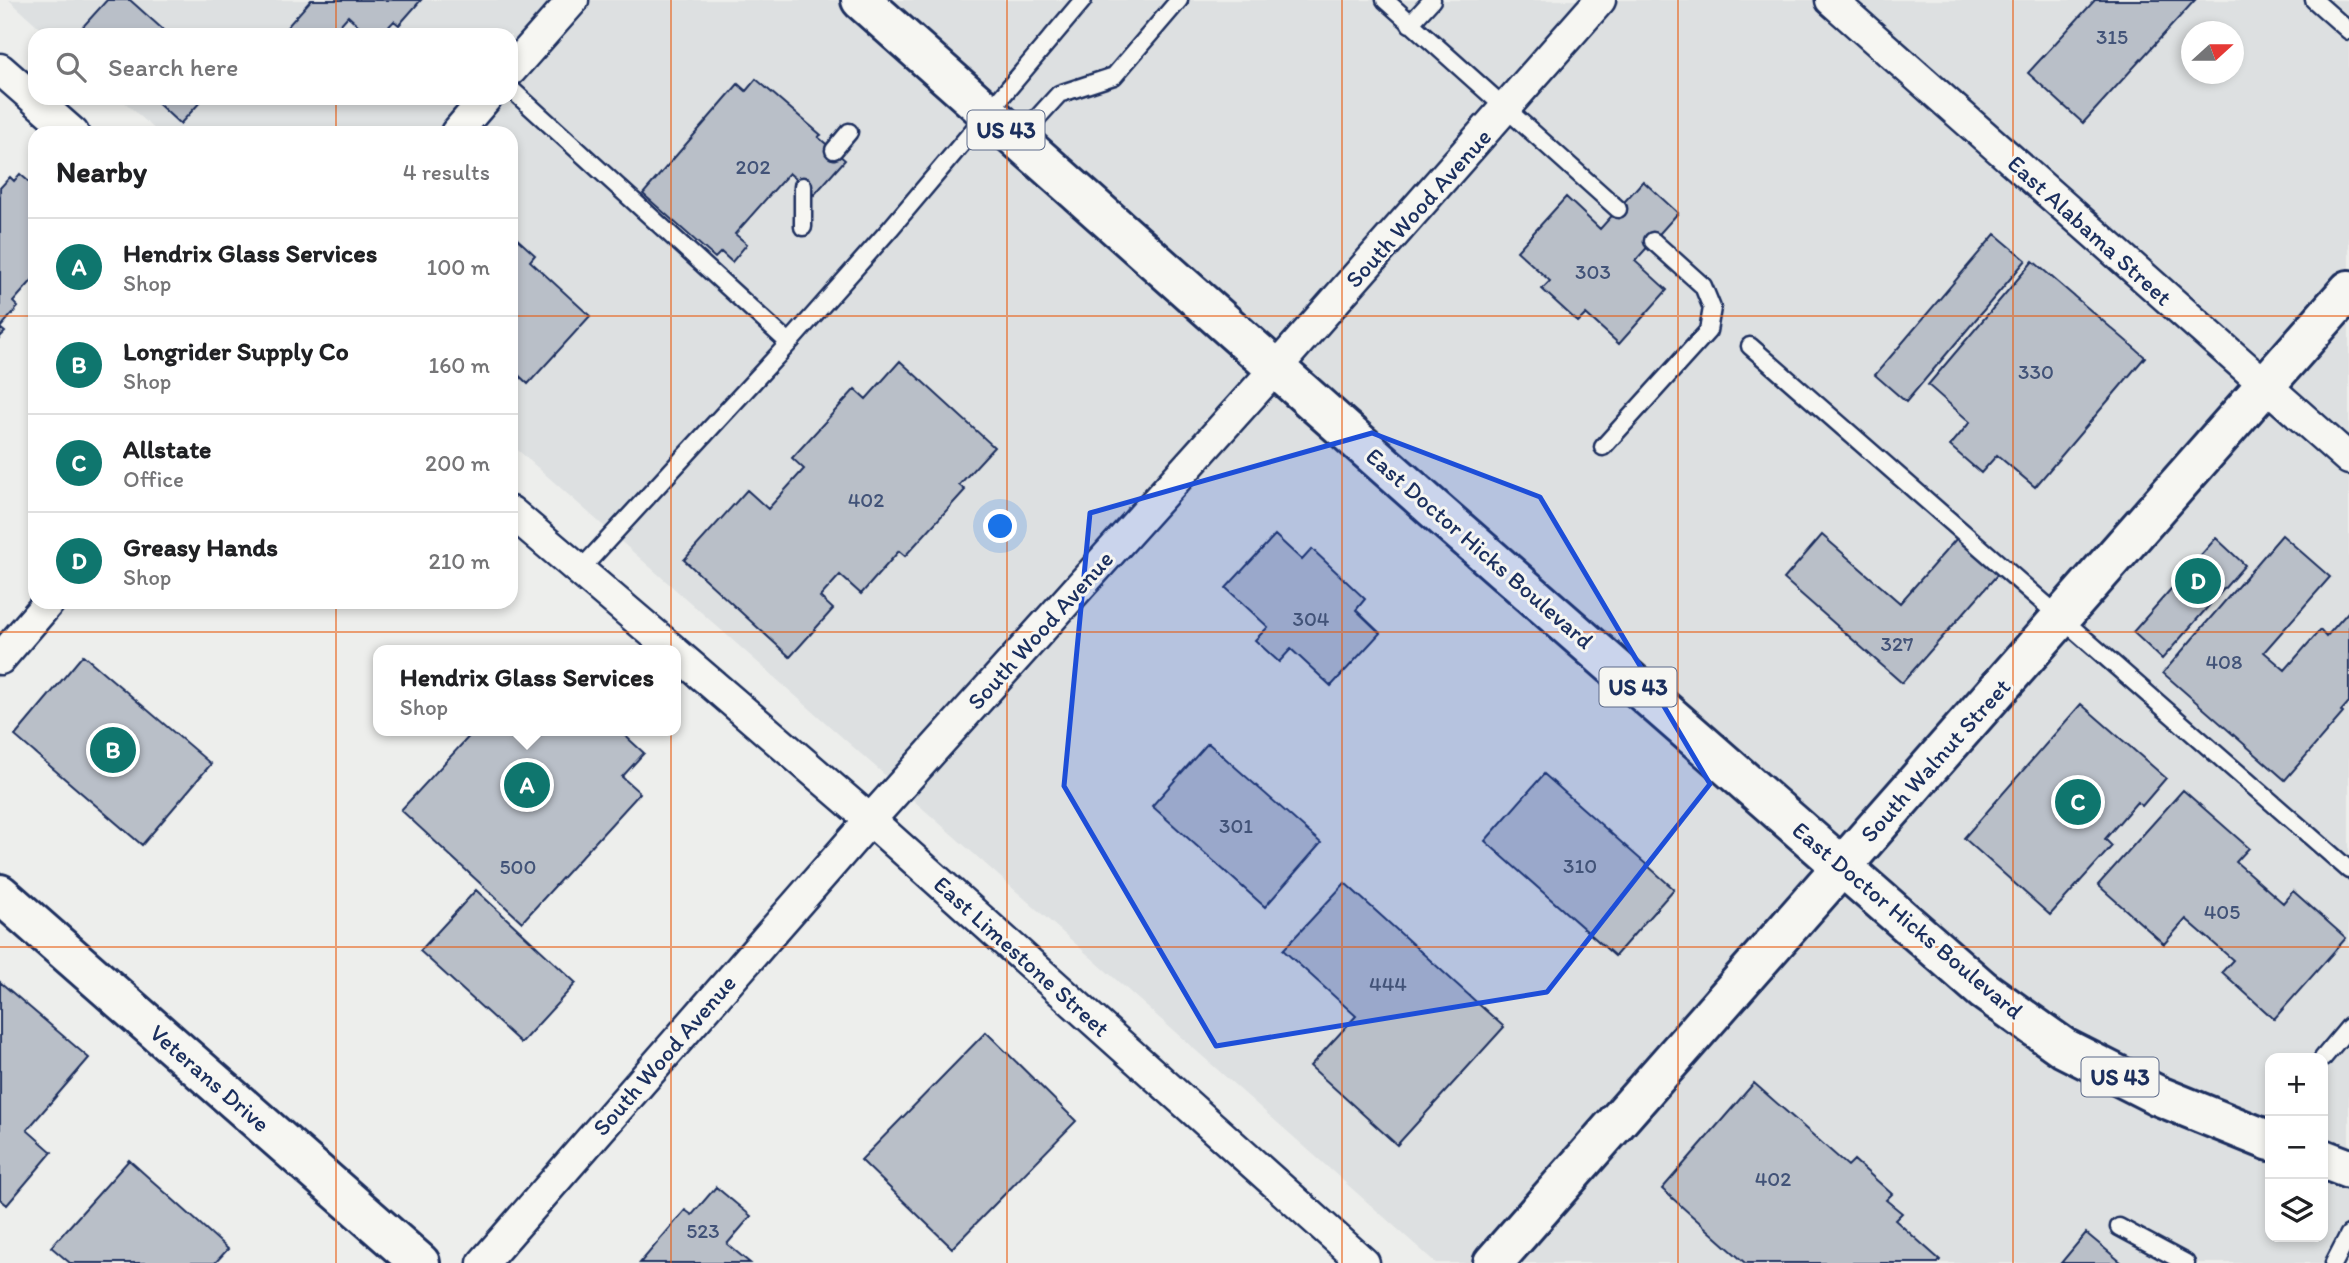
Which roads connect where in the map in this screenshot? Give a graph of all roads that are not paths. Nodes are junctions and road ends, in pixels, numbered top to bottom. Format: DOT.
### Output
graph roads {
  1 [pos="573,0"];
  2 [pos="861,0"];
  3 [pos="1083,0"];
  4 [pos="1179,0"];
  5 [pos="1385,0"];
  6 [pos="1432,0"];
  7 [pos="1600,0"];
  8 [pos="1831,0"];
  9 [pos="2314,0"];
  10 [pos="1410,24"];
  11 [pos="2349,31"];
  12 [pos="518,62"];
  13 [pos="0,69"];
  14 [pos="28,94"];
  15 [pos="518,95"];
  16 [pos="41,105"];
  17 [pos="480,105"];
  18 [pos="1505,109"];
  19 [pos="987,113"];
  20 [pos="65,126"];
  21 [pos="462,126"];
  22 [pos="849,132"];
  23 [pos="1017,140"];
  24 [pos="834,150"];
  25 [pos="803,186"];
  26 [pos="1618,209"];
  27 [pos="803,227"];
  28 [pos="1653,241"];
  29 [pos="2349,290"];
  30 [pos="789,343"];
  31 [pos="1751,346"];
  32 [pos="1276,368"];
  33 [pos="2265,385"];
  34 [pos="1603,447"];
  35 [pos="2349,459"];
  36 [pos="518,518"];
  37 [pos="580,570"];
  38 [pos="43,609"];
  39 [pos="2063,618"];
  40 [pos="666,645"];
  41 [pos="681,658"];
  42 [pos="0,659"];
  43 [pos="870,820"];
  44 [pos="1841,864"];
  45 [pos="2349,870"];
  46 [pos="0,894"];
  47 [pos="2349,1027"];
  48 [pos="2327,1053"];
  49 [pos="2265,1132"];
  50 [pos="2328,1161"];
  51 [pos="2349,1169"];
  52 [pos="2119,1227"];
  53 [pos="2349,1234"];
  54 [pos="420,1263"];
  55 [pos="483,1263"];
  56 [pos="1364,1263"];
  57 [pos="1493,1263"];
  58 [pos="2186,1263"];
  59 [pos="2334,1263"];
  1 -- 12 [label="street"];
  2 -- 19 [label="main road, East Doctor Hicks Boulevard / US 43"];
  3 -- 19 [label="lane"];
  4 -- 23 [label="lane"];
  5 -- 10 [label="lane"];
  6 -- 10 [label="lane"];
  7 -- 18 [label="street, South Wood Avenue"];
  8 -- 33 [label="street, East Alabama Street"];
  9 -- 11 [label="lane"];
  10 -- 18 [label="lane"];
  13 -- 14 [label="street"];
  15 -- 30 [label="lane"];
  16 -- 20 [label="street"];
  17 -- 21 [label="street"];
  18 -- 26 [label="lane"];
  18 -- 32 [label="street, South Wood Avenue"];
  19 -- 23 [label="main road, East Doctor Hicks Boulevard / US 43"];
  19 -- 30 [label="lane"];
  22 -- 24 [label="lane"];
  23 -- 32 [label="main road, East Doctor Hicks Boulevard / US 43"];
  25 -- 27 [label="lane"];
  28 -- 34 [label="lane"];
  29 -- 33 [label="main road, South Walnut Street"];
  30 -- 37 [label="lane"];
  31 -- 39 [label="lane"];
  32 -- 43 [label="street, South Wood Avenue"];
  32 -- 44 [label="main road, East Doctor Hicks Boulevard / US 43"];
  33 -- 35 [label="street, East Alabama Street"];
  33 -- 39 [label="main road, South Walnut Street"];
  36 -- 37 [label="street, East Limestone Street"];
  37 -- 40 [label="street, East Limestone Street"];
  38 -- 42 [label="street"];
  39 -- 44 [label="main road, South Walnut Street"];
  39 -- 45 [label="lane"];
  41 -- 43 [label="street, East Limestone Street"];
  43 -- 55 [label="street, South Wood Avenue"];
  43 -- 56 [label="street, East Limestone Street"];
  44 -- 49 [label="main road, East Doctor Hicks Boulevard / US 43"];
  44 -- 57 [label="main road, South Walnut Street"];
  46 -- 54 [label="main road, Veterans Drive"];
  47 -- 48 [label="lane"];
  50 -- 51 [label="main road"];
  52 -- 58 [label="lane"];
  53 -- 59 [label="lane"];
}
